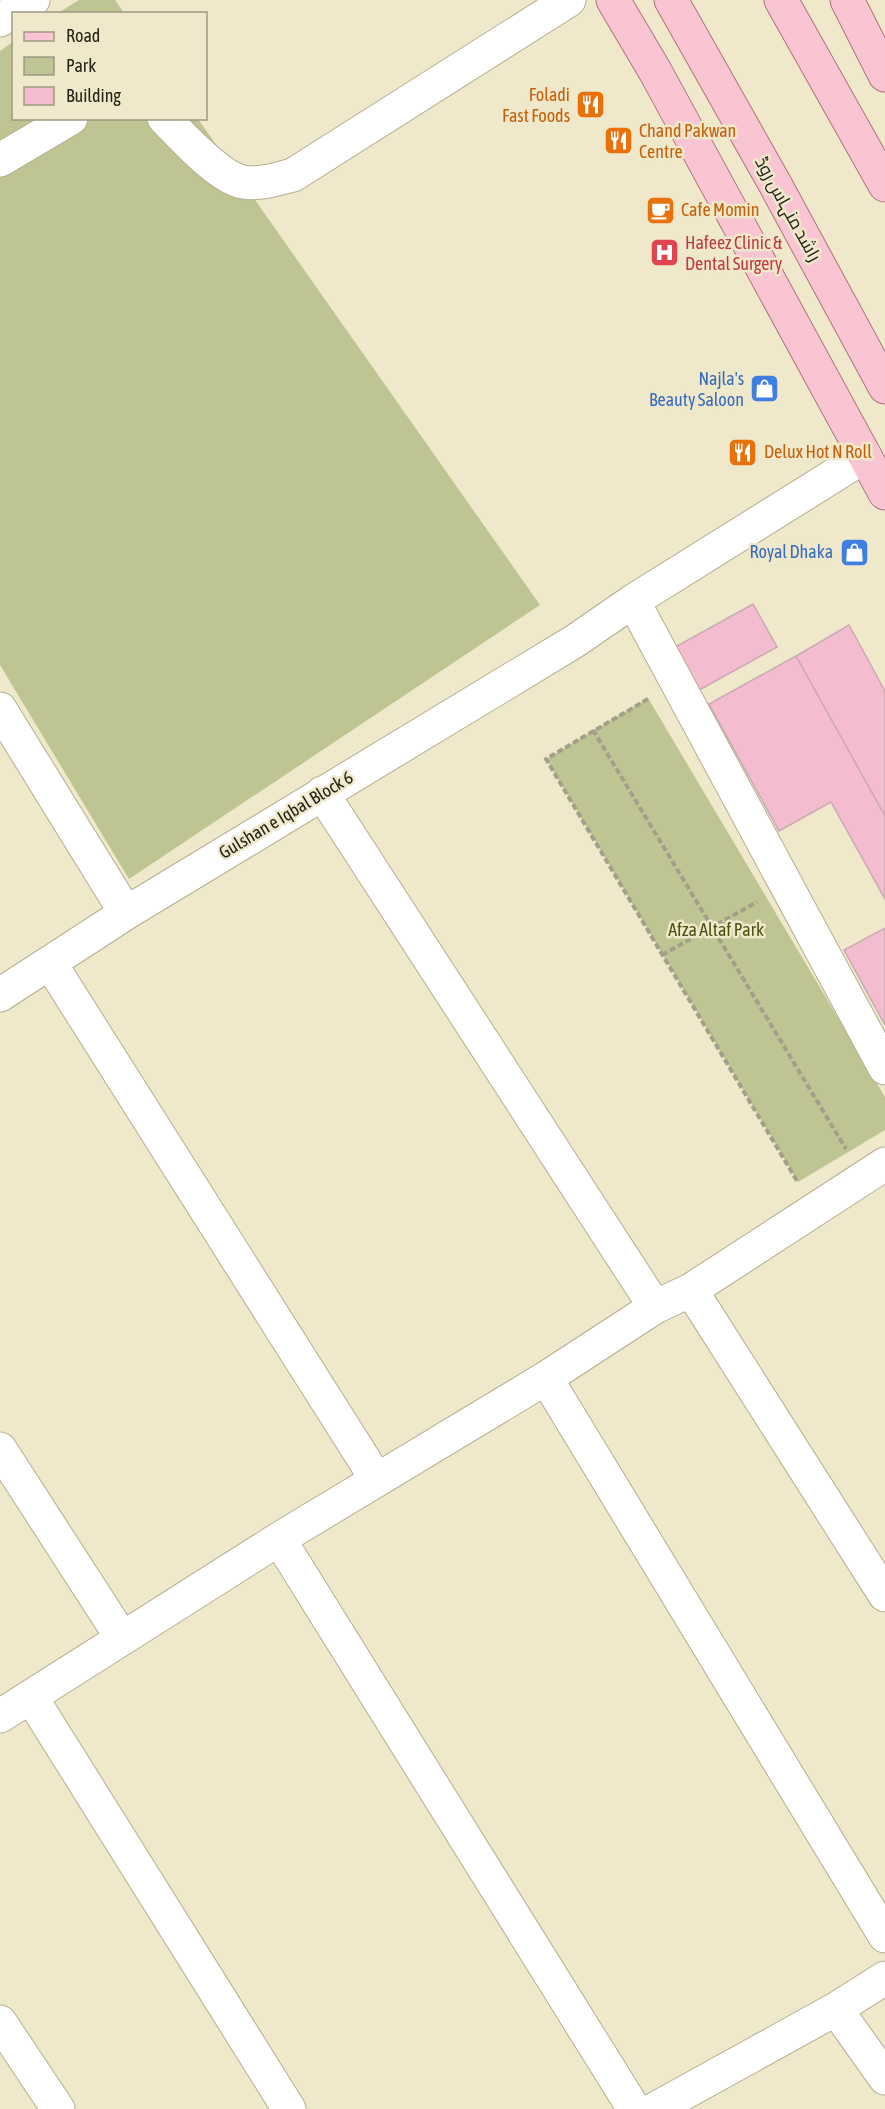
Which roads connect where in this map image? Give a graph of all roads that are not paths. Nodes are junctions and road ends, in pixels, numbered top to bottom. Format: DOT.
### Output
graph roads {
  1 [pos="33,0"];
  2 [pos="568,0"];
  3 [pos="614,0"];
  4 [pos="671,0"];
  5 [pos="781,0"];
  6 [pos="847,0"];
  7 [pos="13,12"];
  8 [pos="885,75"];
  9 [pos="68,120"];
  10 [pos="166,120"];
  11 [pos="0,160"];
  12 [pos="885,185"];
  13 [pos="885,387"];
  14 [pos="865,456"];
  15 [pos="885,493"];
  16 [pos="633,601"];
  17 [pos="0,709"];
  18 [pos="322,793"];
  19 [pos="126,913"];
  20 [pos="50,963"];
  21 [pos="0,995"];
  22 [pos="885,1068"];
  23 [pos="885,1164"];
  24 [pos="691,1290"];
  25 [pos="655,1307"];
  26 [pos="546,1378"];
  27 [pos="0,1449"];
  28 [pos="377,1479"];
  29 [pos="279,1539"];
  30 [pos="885,1595"];
  31 [pos="122,1638"];
  32 [pos="31,1697"];
  33 [pos="0,1716"];
  34 [pos="885,1936"];
  35 [pos="885,1978"];
  36 [pos="836,2009"];
  37 [pos="0,2022"];
  38 [pos="885,2078"];
  39 [pos="58,2109"];
  40 [pos="289,2109"];
  41 [pos="634,2109"];
  42 [pos="655,2109"];
  1 -- 7 [label="street"];
  2 -- 10 [label="street"];
  3 -- 14 [label="main road"];
  4 -- 13 [label="main road, راشد منہاس روڈ"];
  5 -- 12 [label="main road"];
  6 -- 8 [label="main road"];
  9 -- 11 [label="street"];
  14 -- 15 [label="main road"];
  14 -- 16 [label="street, Gulshan e Iqbal Block 6"];
  16 -- 18 [label="street, Gulshan e Iqbal Block 6"];
  16 -- 22 [label="street"];
  17 -- 19 [label="street"];
  18 -- 19 [label="street, Gulshan e Iqbal Block 6"];
  18 -- 25 [label="street"];
  19 -- 20 [label="street, Gulshan e Iqbal Block 6"];
  20 -- 21 [label="street, Gulshan e Iqbal Block 6"];
  20 -- 28 [label="street"];
  23 -- 24 [label="street"];
  24 -- 25 [label="street"];
  24 -- 30 [label="street"];
  25 -- 26 [label="street"];
  26 -- 28 [label="street"];
  26 -- 34 [label="street"];
  27 -- 31 [label="street"];
  28 -- 29 [label="street"];
  29 -- 31 [label="street"];
  29 -- 41 [label="street"];
  31 -- 32 [label="street"];
  32 -- 33 [label="street"];
  32 -- 40 [label="street"];
  35 -- 36 [label="street"];
  36 -- 38 [label="street"];
  36 -- 42 [label="street"];
  37 -- 39 [label="street"];
}
